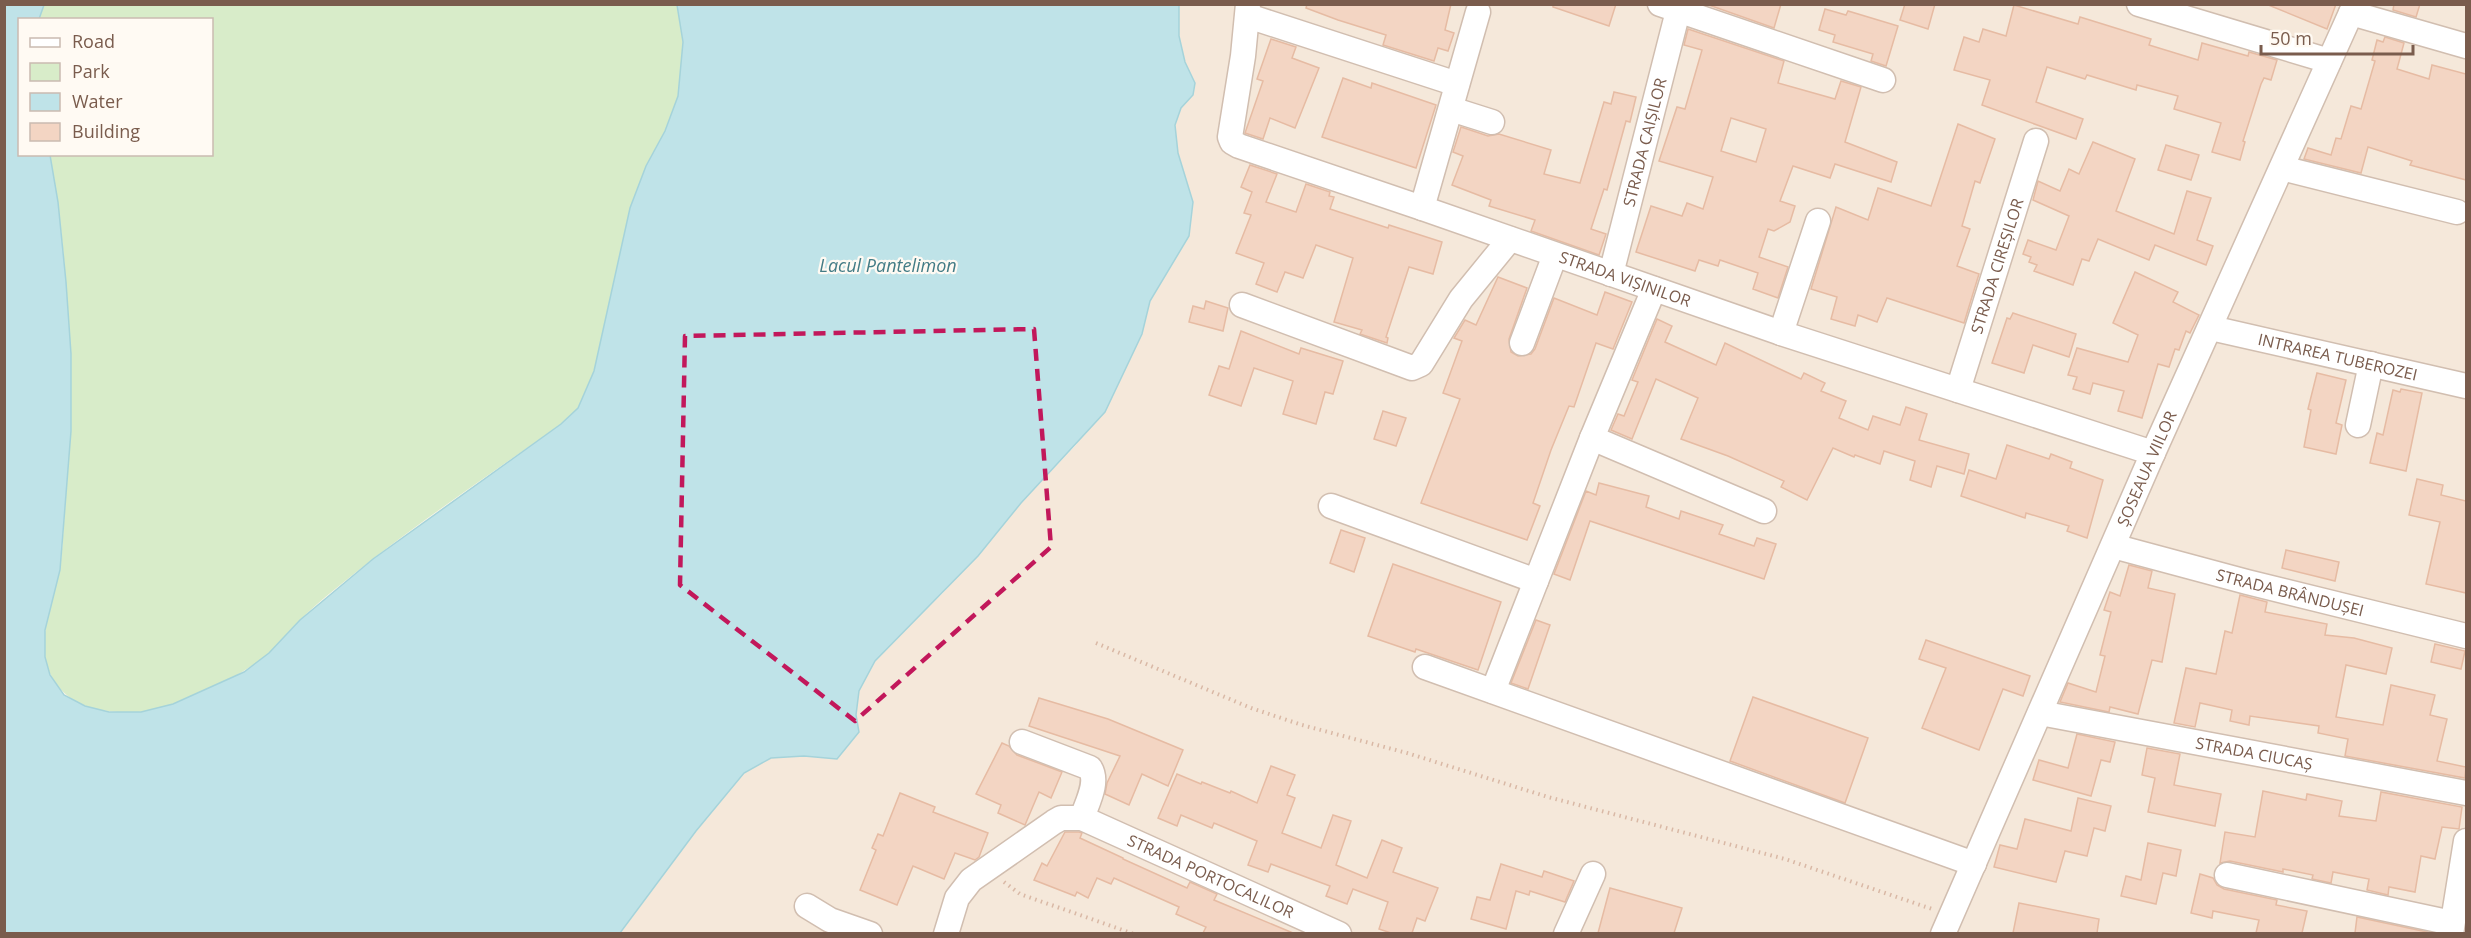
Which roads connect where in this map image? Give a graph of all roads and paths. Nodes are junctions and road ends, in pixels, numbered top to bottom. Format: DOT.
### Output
graph roads {
  1 [pos="2139,4"];
  2 [pos="1669,8"];
  3 [pos="2353,9"];
  4 [pos="1248,10"];
  5 [pos="1478,12"];
  6 [pos="2466,46"];
  7 [pos="2329,61"];
  8 [pos="1883,80"];
  9 [pos="1457,84"];
  10 [pos="1451,109"];
  11 [pos="1492,122"];
  12 [pos="2036,141"];
  13 [pos="2282,168"];
  14 [pos="1422,208"];
  15 [pos="2457,212"];
  16 [pos="1818,220"];
  17 [pos="1510,238"];
  18 [pos="1555,255"];
  19 [pos="1611,274"];
  20 [pos="1654,289"];
  21 [pos="1242,305"];
  22 [pos="2211,328"];
  23 [pos="1781,333"];
  24 [pos="1522,343"];
  25 [pos="2372,364"];
  26 [pos="2466,386"];
  27 [pos="1958,390"];
  28 [pos="2358,425"];
  29 [pos="1592,438"];
  30 [pos="2153,453"];
  31 [pos="1331,506"];
  32 [pos="1764,512"];
  33 [pos="2113,546"];
  34 [pos="1536,580"];
  35 [pos="2466,636"];
  36 [pos="1096,643"];
  37 [pos="1425,667"];
  38 [pos="1493,691"];
  39 [pos="2040,713"];
  40 [pos="1022,742"];
  41 [pos="2466,793"];
  42 [pos="1083,818"];
  43 [pos="2466,841"];
  44 [pos="1974,864"];
  45 [pos="987,868"];
  46 [pos="1593,874"];
  47 [pos="2227,875"];
  48 [pos="2462,893"];
  49 [pos="807,906"];
  50 [pos="1947,925"];
  51 [pos="2452,928"];
  52 [pos="870,933"];
  53 [pos="946,933"];
  54 [pos="1134,933"];
  55 [pos="1339,933"];
  56 [pos="1566,933"];
  1 -- 7 [label="street"];
  2 -- 8 [label="street, STRADA CAIȘILOR"];
  2 -- 19 [label="street, STRADA CAIȘILOR"];
  3 -- 6 [label="street"];
  3 -- 7 [label="street, ȘOSEAUA VIILOR"];
  4 -- 9 [label="street"];
  4 -- 14 [label="street, STRADA VIȘINILOR"];
  5 -- 9 [label="street"];
  7 -- 13 [label="street, ȘOSEAUA VIILOR"];
  9 -- 10 [label="street"];
  10 -- 11 [label="street"];
  10 -- 14 [label="street"];
  12 -- 27 [label="street, STRADA CIREȘILOR"];
  13 -- 15 [label="street"];
  13 -- 22 [label="street, ȘOSEAUA VIILOR"];
  14 -- 17 [label="street, STRADA VIȘINILOR"];
  16 -- 23 [label="street"];
  17 -- 18 [label="street, STRADA VIȘINILOR"];
  17 -- 21 [label="street"];
  18 -- 19 [label="street, STRADA VIȘINILOR"];
  18 -- 24 [label="street"];
  19 -- 20 [label="street, STRADA VIȘINILOR"];
  20 -- 23 [label="street, STRADA VIȘINILOR"];
  20 -- 29 [label="street"];
  22 -- 25 [label="street, INTRAREA TUBEROZEI"];
  22 -- 30 [label="street, ȘOSEAUA VIILOR"];
  23 -- 27 [label="street, STRADA VIȘINILOR"];
  25 -- 26 [label="street, INTRAREA TUBEROZEI"];
  25 -- 28 [label="street"];
  27 -- 30 [label="street, STRADA VIȘINILOR"];
  29 -- 32 [label="street"];
  29 -- 34 [label="street"];
  30 -- 33 [label="street, ȘOSEAUA VIILOR"];
  31 -- 34 [label="street"];
  33 -- 35 [label="street, STRADA BRÂNDUȘEI"];
  33 -- 39 [label="street, ȘOSEAUA VIILOR"];
  34 -- 38 [label="street"];
  36 -- 50 [label="path"];
  37 -- 38 [label="street"];
  38 -- 44 [label="street"];
  39 -- 41 [label="street, STRADA CIUCAȘ"];
  39 -- 44 [label="street, ȘOSEAUA VIILOR"];
  40 -- 42 [label="street"];
  42 -- 45 [label="street"];
  42 -- 55 [label="street, STRADA PORTOCALILOR"];
  43 -- 48 [label="street"];
  44 -- 50 [label="street, ȘOSEAUA VIILOR"];
  45 -- 53 [label="street"];
  45 -- 54 [label="path"];
  46 -- 56 [label="street"];
  47 -- 51 [label="street"];
  48 -- 51 [label="street"];
  49 -- 52 [label="street"];
}
